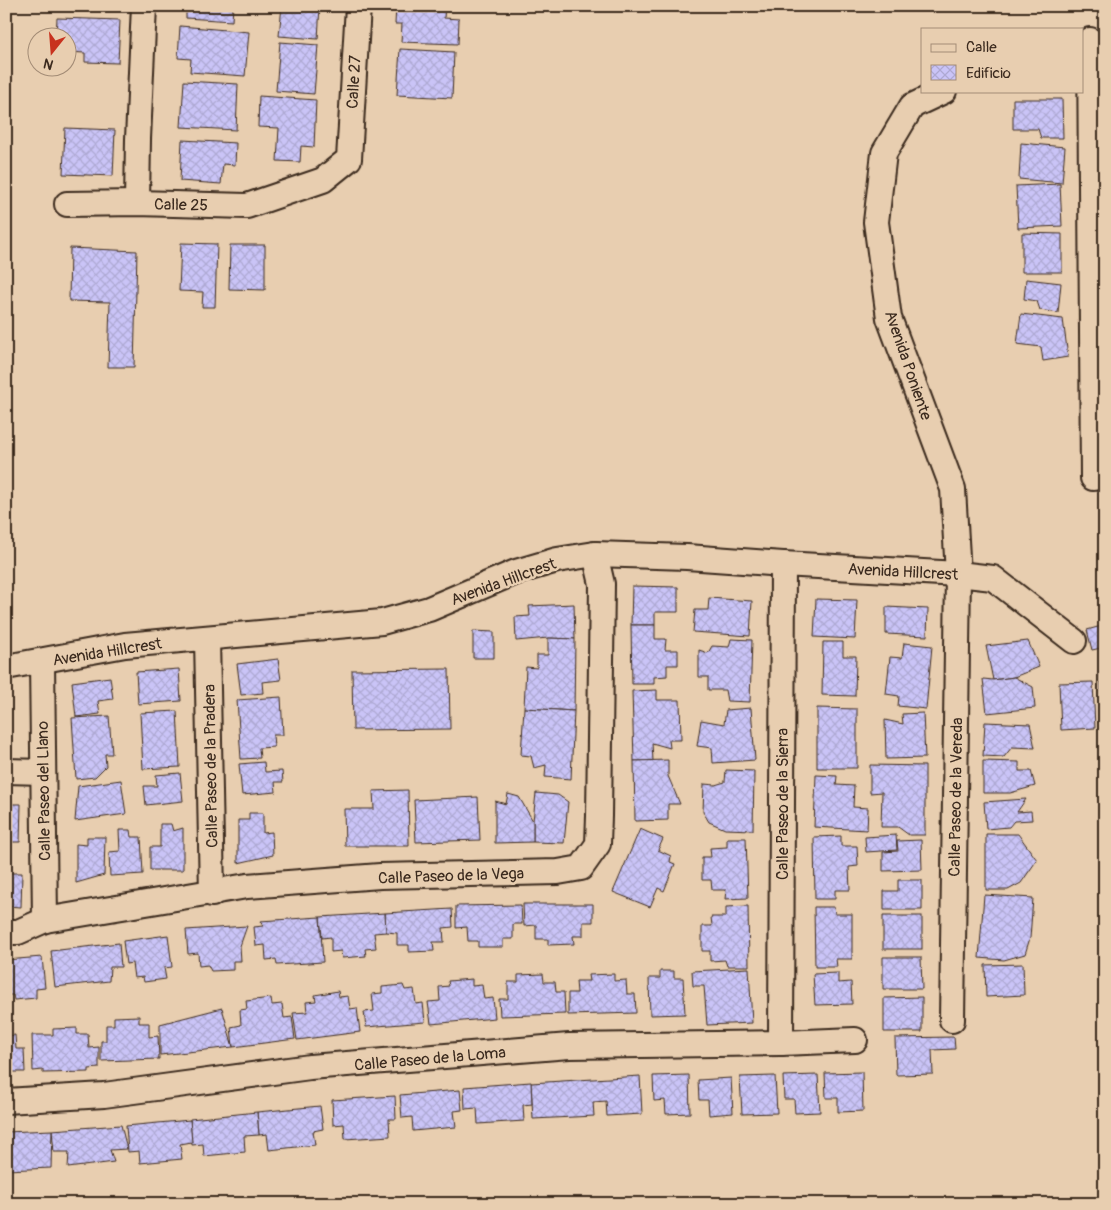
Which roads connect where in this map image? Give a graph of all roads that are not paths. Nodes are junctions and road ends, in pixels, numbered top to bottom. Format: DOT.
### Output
graph roads {
  1 [pos="144,6"];
  2 [pos="358,6"];
  3 [pos="1092,38"];
  4 [pos="942,92"];
  5 [pos="349,159"];
  6 [pos="138,203"];
  7 [pos="66,204"];
  8 [pos="1093,478"];
  9 [pos="595,554"];
  10 [pos="783,564"];
  11 [pos="958,574"];
  12 [pos="207,638"];
  13 [pos="1074,641"];
  14 [pos="42,661"];
  15 [pos="6,667"];
  16 [pos="6,772"];
  17 [pos="43,772"];
  18 [pos="212,894"];
  19 [pos="45,920"];
  20 [pos="6,932"];
  21 [pos="952,1020"];
  22 [pos="855,1040"];
  23 [pos="781,1043"];
  24 [pos="6,1101"];
  1 -- 6 [label="street, Calle 25"];
  2 -- 5 [label="street, Calle 27"];
  3 -- 8 [label="street"];
  4 -- 11 [label="street, Avenida Poniente"];
  5 -- 6 [label="street, Calle 25"];
  6 -- 7 [label="street"];
  9 -- 10 [label="street, Avenida Hillcrest"];
  9 -- 12 [label="street, Avenida Hillcrest"];
  9 -- 18 [label="street, Calle Paseo de la Vega"];
  10 -- 11 [label="street, Avenida Hillcrest"];
  10 -- 23 [label="street, Calle Paseo de la Sierra"];
  11 -- 13 [label="street, Avenida Hillcrest"];
  11 -- 21 [label="street, Calle Paseo de la Vereda"];
  12 -- 14 [label="street, Avenida Hillcrest"];
  12 -- 18 [label="street, Calle Paseo de la Pradera"];
  14 -- 15 [label="street, Avenida Hillcrest"];
  14 -- 17 [label="street, Calle Paseo del Llano"];
  16 -- 17 [label="street"];
  17 -- 19 [label="street, Calle Paseo del Llano"];
  18 -- 19 [label="street, Calle Paseo de la Vega"];
  19 -- 20 [label="street, Calle Paseo de la Vega"];
  22 -- 23 [label="street, Calle Paseo de la Loma"];
  23 -- 24 [label="street, Calle Paseo de la Loma"];
}
